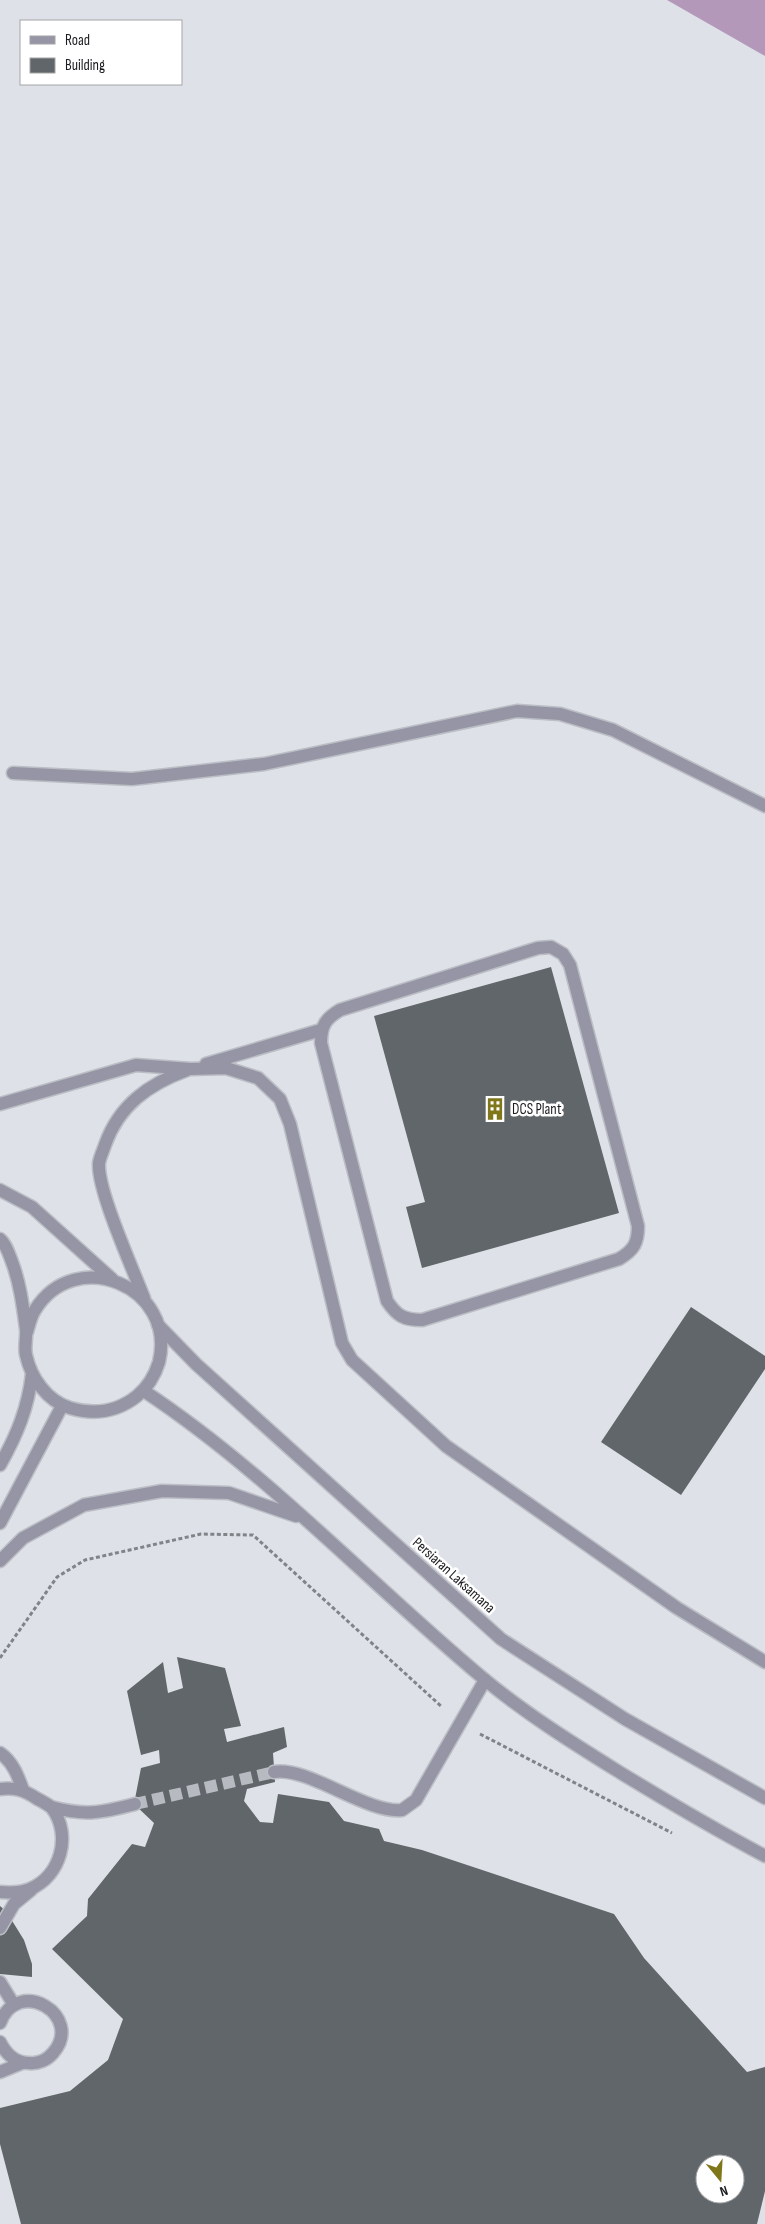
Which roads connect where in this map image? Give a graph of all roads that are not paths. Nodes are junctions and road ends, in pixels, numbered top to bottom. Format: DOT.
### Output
graph roads {
  1 [pos="13,773"];
  2 [pos="765,806"];
  3 [pos="321,1030"];
  4 [pos="192,1069"];
  5 [pos="0,1104"];
  6 [pos="0,1190"];
  7 [pos="0,1239"];
  8 [pos="112,1279"];
  9 [pos="144,1299"];
  10 [pos="158,1325"];
  11 [pos="27,1332"];
  12 [pos="32,1374"];
  13 [pos="144,1391"];
  14 [pos="62,1406"];
  15 [pos="0,1465"];
  16 [pos="303,1518"];
  17 [pos="0,1523"];
  18 [pos="0,1561"];
  19 [pos="765,1662"];
  20 [pos="485,1680"];
  21 [pos="0,1753"];
  22 [pos="274,1772"];
  23 [pos="0,1789"];
  24 [pos="23,1790"];
  25 [pos="765,1798"];
  26 [pos="135,1804"];
  27 [pos="51,1807"];
  28 [pos="765,1856"];
  29 [pos="45,1879"];
  30 [pos="0,1892"];
  31 [pos="0,1928"];
  32 [pos="0,1982"];
  33 [pos="14,2005"];
  34 [pos="0,2023"];
  35 [pos="0,2042"];
  36 [pos="22,2063"];
  37 [pos="0,2072"];
  1 -- 2 [label="street"];
  3 -- 3 [label="street"];
  3 -- 4 [label="street"];
  4 -- 5 [label="street"];
  4 -- 9 [label="street"];
  4 -- 19 [label="street"];
  6 -- 8 [label="street"];
  7 -- 11 [label="street"];
  8 -- 9 [label="street"];
  8 -- 11 [label="street"];
  9 -- 10 [label="street"];
  10 -- 13 [label="street"];
  10 -- 25 [label="street, Persiaran Laksamana"];
  11 -- 12 [label="street"];
  12 -- 14 [label="street"];
  12 -- 15 [label="street"];
  13 -- 14 [label="street"];
  13 -- 16 [label="street"];
  14 -- 17 [label="street"];
  16 -- 18 [label="street"];
  16 -- 20 [label="street"];
  20 -- 22 [label="street"];
  20 -- 28 [label="street"];
  21 -- 24 [label="street"];
  23 -- 24 [label="street"];
  24 -- 27 [label="street"];
  26 -- 27 [label="street"];
  27 -- 29 [label="street"];
  29 -- 30 [label="street"];
  29 -- 31 [label="street"];
  32 -- 33 [label="street"];
  33 -- 34 [label="street"];
  33 -- 36 [label="street"];
  35 -- 36 [label="street"];
  36 -- 37 [label="street"];
}
